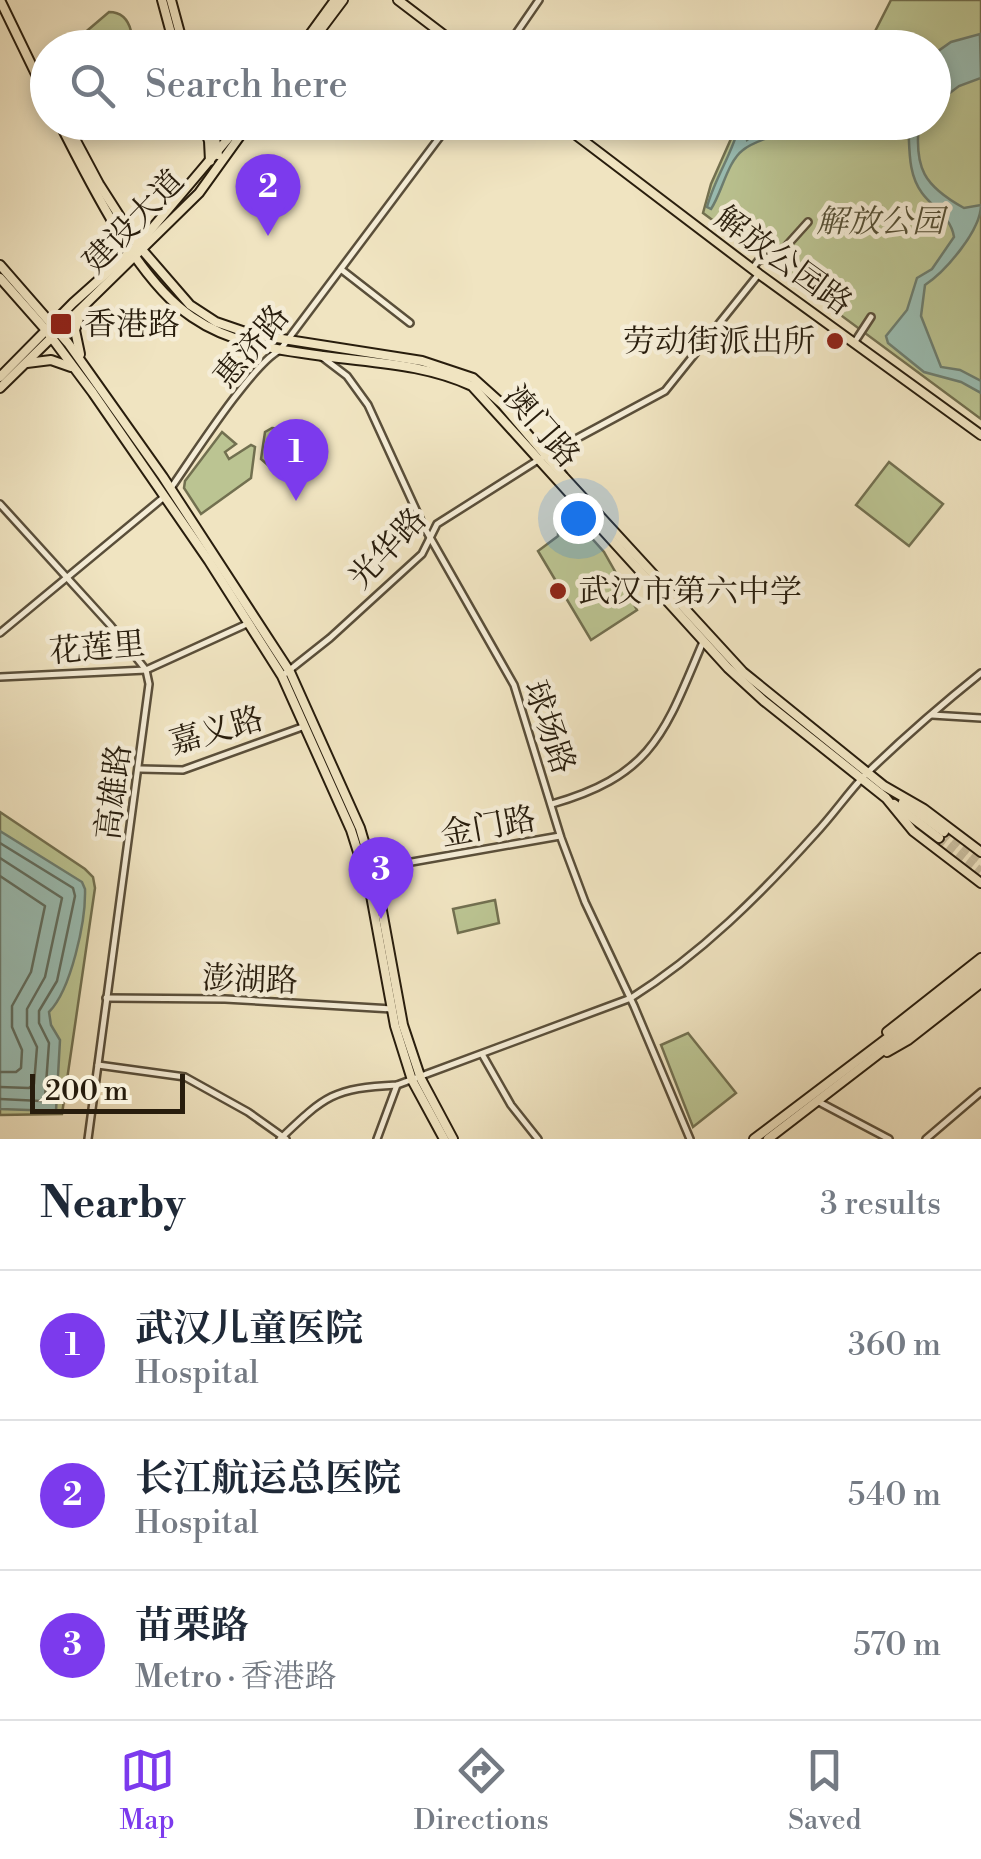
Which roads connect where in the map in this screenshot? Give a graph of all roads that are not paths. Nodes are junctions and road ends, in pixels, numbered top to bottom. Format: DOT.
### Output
graph roads {
  1 [pos="3,0"];
  2 [pos="162,0"];
  3 [pos="171,0"];
  4 [pos="335,0"];
  5 [pos="343,0"];
  6 [pos="398,0"];
  7 [pos="538,0"];
  8 [pos="170,30"];
  9 [pos="179,30"];
  10 [pos="316,30"];
  11 [pos="319,30"];
  12 [pos="437,30"];
  13 [pos="518,30"];
  14 [pos="30,53"];
  15 [pos="30,59"];
  16 [pos="73,140"];
  17 [pos="209,140"];
  18 [pos="215,140"];
  19 [pos="227,140"];
  20 [pos="235,140"];
  21 [pos="438,140"];
  22 [pos="584,140"];
  23 [pos="217,152"];
  24 [pos="215,163"];
  25 [pos="808,222"];
  26 [pos="137,250"];
  27 [pos="0,265"];
  28 [pos="342,270"];
  29 [pos="755,271"];
  30 [pos="0,278"];
  31 [pos="83,308"];
  32 [pos="871,317"];
  33 [pos="410,323"];
  34 [pos="53,331"];
  35 [pos="854,343"];
  36 [pos="282,345"];
  37 [pos="320,356"];
  38 [pos="27,363"];
  39 [pos="78,366"];
  40 [pos="0,376"];
  41 [pos="0,388"];
  42 [pos="981,435"];
  43 [pos="543,457"];
  44 [pos="167,493"];
  45 [pos="0,504"];
  46 [pos="431,539"];
  47 [pos="66,579"];
  48 [pos="249,623"];
  49 [pos="0,633"];
  50 [pos="704,642"];
  51 [pos="146,670"];
  52 [pos="981,673"];
  53 [pos="286,674"];
  54 [pos="0,677"];
  55 [pos="929,715"];
  56 [pos="981,718"];
  57 [pos="305,726"];
  58 [pos="139,769"];
  59 [pos="864,776"];
  60 [pos="884,786"];
  61 [pos="886,798"];
  62 [pos="552,804"];
  63 [pos="560,836"];
  64 [pos="981,852"];
  65 [pos="368,870"];
  66 [pos="981,883"];
  67 [pos="981,958"];
  68 [pos="981,967"];
  69 [pos="981,975"];
  70 [pos="981,985"];
  71 [pos="106,998"];
  72 [pos="630,998"];
  73 [pos="392,1009"];
  74 [pos="902,1031"];
  75 [pos="482,1054"];
  76 [pos="860,1062"];
  77 [pos="96,1064"];
  78 [pos="416,1078"];
  79 [pos="397,1085"];
  80 [pos="981,1092"];
  81 [pos="820,1102"];
  82 [pos="283,1138"];
  83 [pos="88,1139"];
  84 [pos="377,1139"];
  85 [pos="444,1139"];
  86 [pos="453,1139"];
  87 [pos="538,1139"];
  88 [pos="690,1139"];
  89 [pos="754,1139"];
  90 [pos="768,1139"];
  91 [pos="889,1139"];
  92 [pos="926,1139"];
  1 -- 14 [label="main road"];
  1 -- 15 [label="main road"];
  2 -- 8 [label="main road"];
  3 -- 9 [label="main road"];
  4 -- 10 [label="main road"];
  5 -- 11 [label="main road"];
  6 -- 12 [label="main road"];
  7 -- 13 [label="street"];
  16 -- 26 [label="main road, 澳门路"];
  17 -- 24 [label="main road"];
  18 -- 23 [label="main road"];
  19 -- 23 [label="main road, 建设大道"];
  20 -- 24 [label="main road, 建设大道"];
  21 -- 28 [label="street, 惠济路"];
  22 -- 29 [label="main road, 解放公园路"];
  23 -- 24 [label="main road"];
  24 -- 26 [label="main road, 建设大道"];
  25 -- 29 [label="street, 光华路"];
  26 -- 31 [label="main road, 建设大道"];
  26 -- 34 [label="main road, 建设大道"];
  26 -- 36 [label="main road, 澳门路"];
  27 -- 34 [label="main road"];
  28 -- 33 [label="street"];
  28 -- 36 [label="street, 惠济路"];
  29 -- 35 [label="main road, 解放公园路"];
  29 -- 43 [label="street, 光华路"];
  30 -- 34 [label="main road"];
  31 -- 34 [label="main road, 建设大道"];
  31 -- 39 [label="main road"];
  32 -- 35 [label="street"];
  34 -- 38 [label="main road, 建设大道"];
  34 -- 39 [label="main road"];
  34 -- 40 [label="main road, 建设大道"];
  35 -- 42 [label="main road, 解放公园路"];
  36 -- 37 [label="main road, 澳门路"];
  36 -- 43 [label="main road, 澳门路"];
  36 -- 44 [label="street, 惠济路"];
  37 -- 43 [label="main road, 澳门路"];
  37 -- 46 [label="street, 球场路"];
  38 -- 39 [label="main road"];
  38 -- 41 [label="main road, 建设大道"];
  39 -- 44 [label="main road"];
  43 -- 46 [label="street, 光华路"];
  43 -- 50 [label="main road, 澳门路"];
  43 -- 59 [label="main road, 澳门路"];
  44 -- 47 [label="street, 惠济路"];
  44 -- 48 [label="main road"];
  44 -- 53 [label="main road"];
  45 -- 47 [label="street"];
  46 -- 53 [label="street, 光华路"];
  46 -- 62 [label="street, 球场路"];
  47 -- 49 [label="street, 惠济路"];
  47 -- 51 [label="street"];
  48 -- 51 [label="street, 花莲里"];
  48 -- 53 [label="main road"];
  50 -- 59 [label="main road, 澳门路"];
  50 -- 62 [label="street"];
  51 -- 54 [label="street, 花莲里"];
  51 -- 58 [label="street, 高雄路"];
  52 -- 55 [label="street"];
  53 -- 57 [label="main road"];
  53 -- 65 [label="main road"];
  55 -- 56 [label="street"];
  55 -- 59 [label="street"];
  57 -- 58 [label="street, 嘉义路"];
  57 -- 65 [label="main road"];
  58 -- 71 [label="street, 高雄路"];
  59 -- 60 [label="main road, 澳门路"];
  59 -- 61 [label="main road, 澳门路"];
  59 -- 72 [label="street"];
  60 -- 61 [label="main road"];
  60 -- 64 [label="main road, 澳门路"];
  61 -- 66 [label="main road, 澳门路"];
  62 -- 63 [label="street, 球场路"];
  63 -- 65 [label="street, 金门路"];
  63 -- 72 [label="street, 球场路"];
  65 -- 73 [label="main road"];
  65 -- 78 [label="main road"];
  67 -- 76 [label="main road"];
  68 -- 74 [label="main road"];
  69 -- 74 [label="main road"];
  70 -- 76 [label="main road"];
  71 -- 73 [label="street, 澎湖路"];
  71 -- 77 [label="street, 高雄路"];
  72 -- 75 [label="street"];
  72 -- 88 [label="street, 球场路"];
  73 -- 78 [label="main road"];
  74 -- 76 [label="main road"];
  75 -- 78 [label="street"];
  75 -- 87 [label="street"];
  76 -- 81 [label="main road"];
  76 -- 89 [label="main road"];
  77 -- 82 [label="street"];
  77 -- 83 [label="street, 高雄路"];
  78 -- 79 [label="street"];
  78 -- 85 [label="main road"];
  78 -- 86 [label="main road"];
  79 -- 82 [label="street"];
  79 -- 84 [label="street"];
  80 -- 92 [label="street"];
  81 -- 90 [label="main road"];
  81 -- 91 [label="street"];
}
